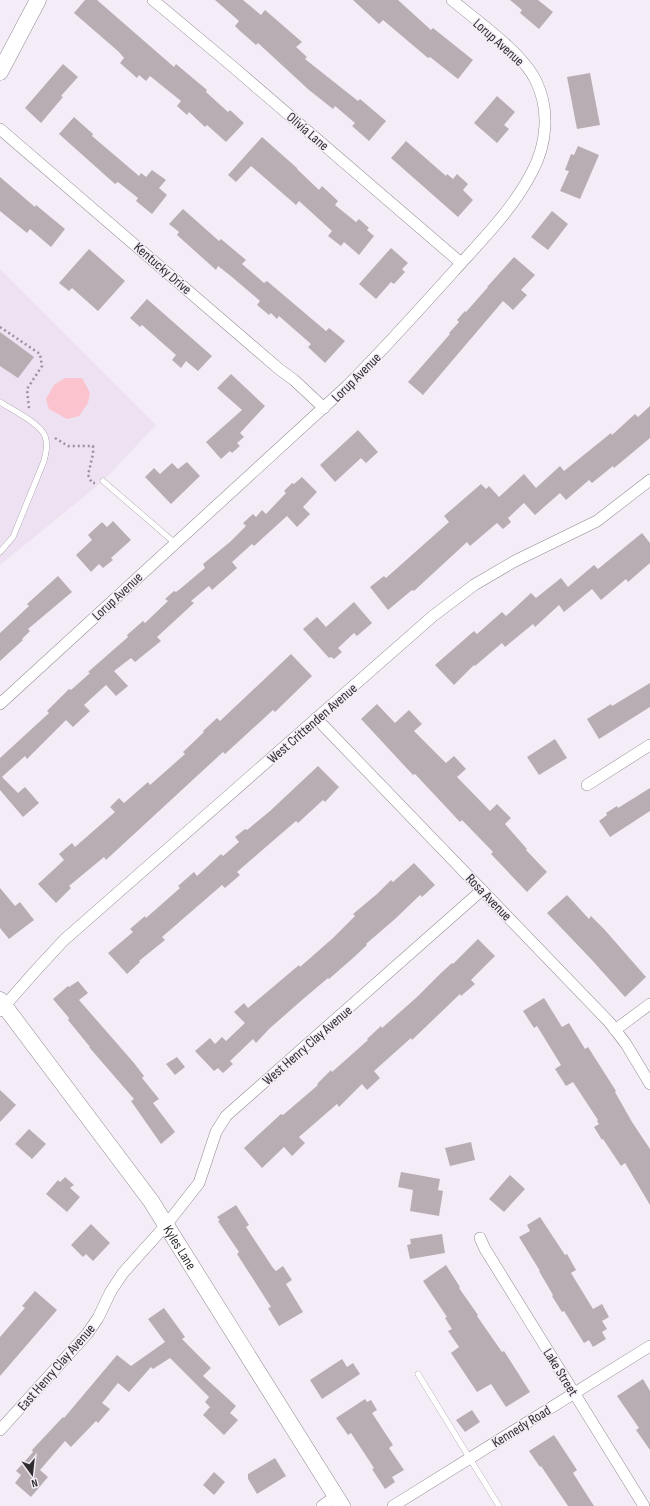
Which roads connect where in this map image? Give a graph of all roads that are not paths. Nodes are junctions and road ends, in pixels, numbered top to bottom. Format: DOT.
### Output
graph roads {
  1 [pos="38,0"];
  2 [pos="153,0"];
  3 [pos="452,0"];
  4 [pos="0,72"];
  5 [pos="0,129"];
  6 [pos="461,263"];
  7 [pos="0,402"];
  8 [pos="324,408"];
  9 [pos="650,480"];
  10 [pos="103,481"];
  11 [pos="175,543"];
  12 [pos="0,552"];
  13 [pos="0,704"];
  14 [pos="316,718"];
  15 [pos="650,745"];
  16 [pos="587,785"];
  17 [pos="482,890"];
  18 [pos="650,1004"];
  19 [pos="1,1006"];
  20 [pos="615,1030"];
  21 [pos="650,1084"];
  22 [pos="166,1225"];
  23 [pos="480,1238"];
  24 [pos="650,1346"];
  25 [pos="418,1374"];
  26 [pos="574,1393"];
  27 [pos="0,1430"];
  28 [pos="469,1458"];
  29 [pos="339,1501"];
  30 [pos="322,1506"];
  31 [pos="393,1506"];
  32 [pos="498,1506"];
  33 [pos="644,1506"];
  1 -- 4 [label="main road"];
  2 -- 6 [label="street, Olivia Lane"];
  3 -- 6 [label="street, Lorup Avenue"];
  5 -- 8 [label="street, Kentucky Drive"];
  6 -- 8 [label="street, Lorup Avenue"];
  7 -- 12 [label="lane"];
  8 -- 11 [label="street, Lorup Avenue"];
  9 -- 14 [label="street, West Crittenden Avenue"];
  10 -- 11 [label="lane"];
  11 -- 13 [label="street, Lorup Avenue"];
  14 -- 17 [label="street, Rosa Avenue"];
  14 -- 19 [label="street, West Crittenden Avenue"];
  15 -- 16 [label="street"];
  17 -- 20 [label="street, Rosa Avenue"];
  17 -- 22 [label="street, West Henry Clay Avenue"];
  18 -- 20 [label="street"];
  19 -- 22 [label="main road, Kyles Lane"];
  20 -- 21 [label="street, Rosa Avenue"];
  22 -- 27 [label="street, East Henry Clay Avenue"];
  22 -- 29 [label="main road, Kyles Lane"];
  23 -- 26 [label="street, Lake Street"];
  24 -- 26 [label="street, Kennedy Road"];
  25 -- 28 [label="lane"];
  26 -- 28 [label="street, Kennedy Road"];
  26 -- 33 [label="street, Lake Street"];
  28 -- 31 [label="street, Kennedy Road"];
  28 -- 32 [label="lane"];
  29 -- 30 [label="street"];
}
